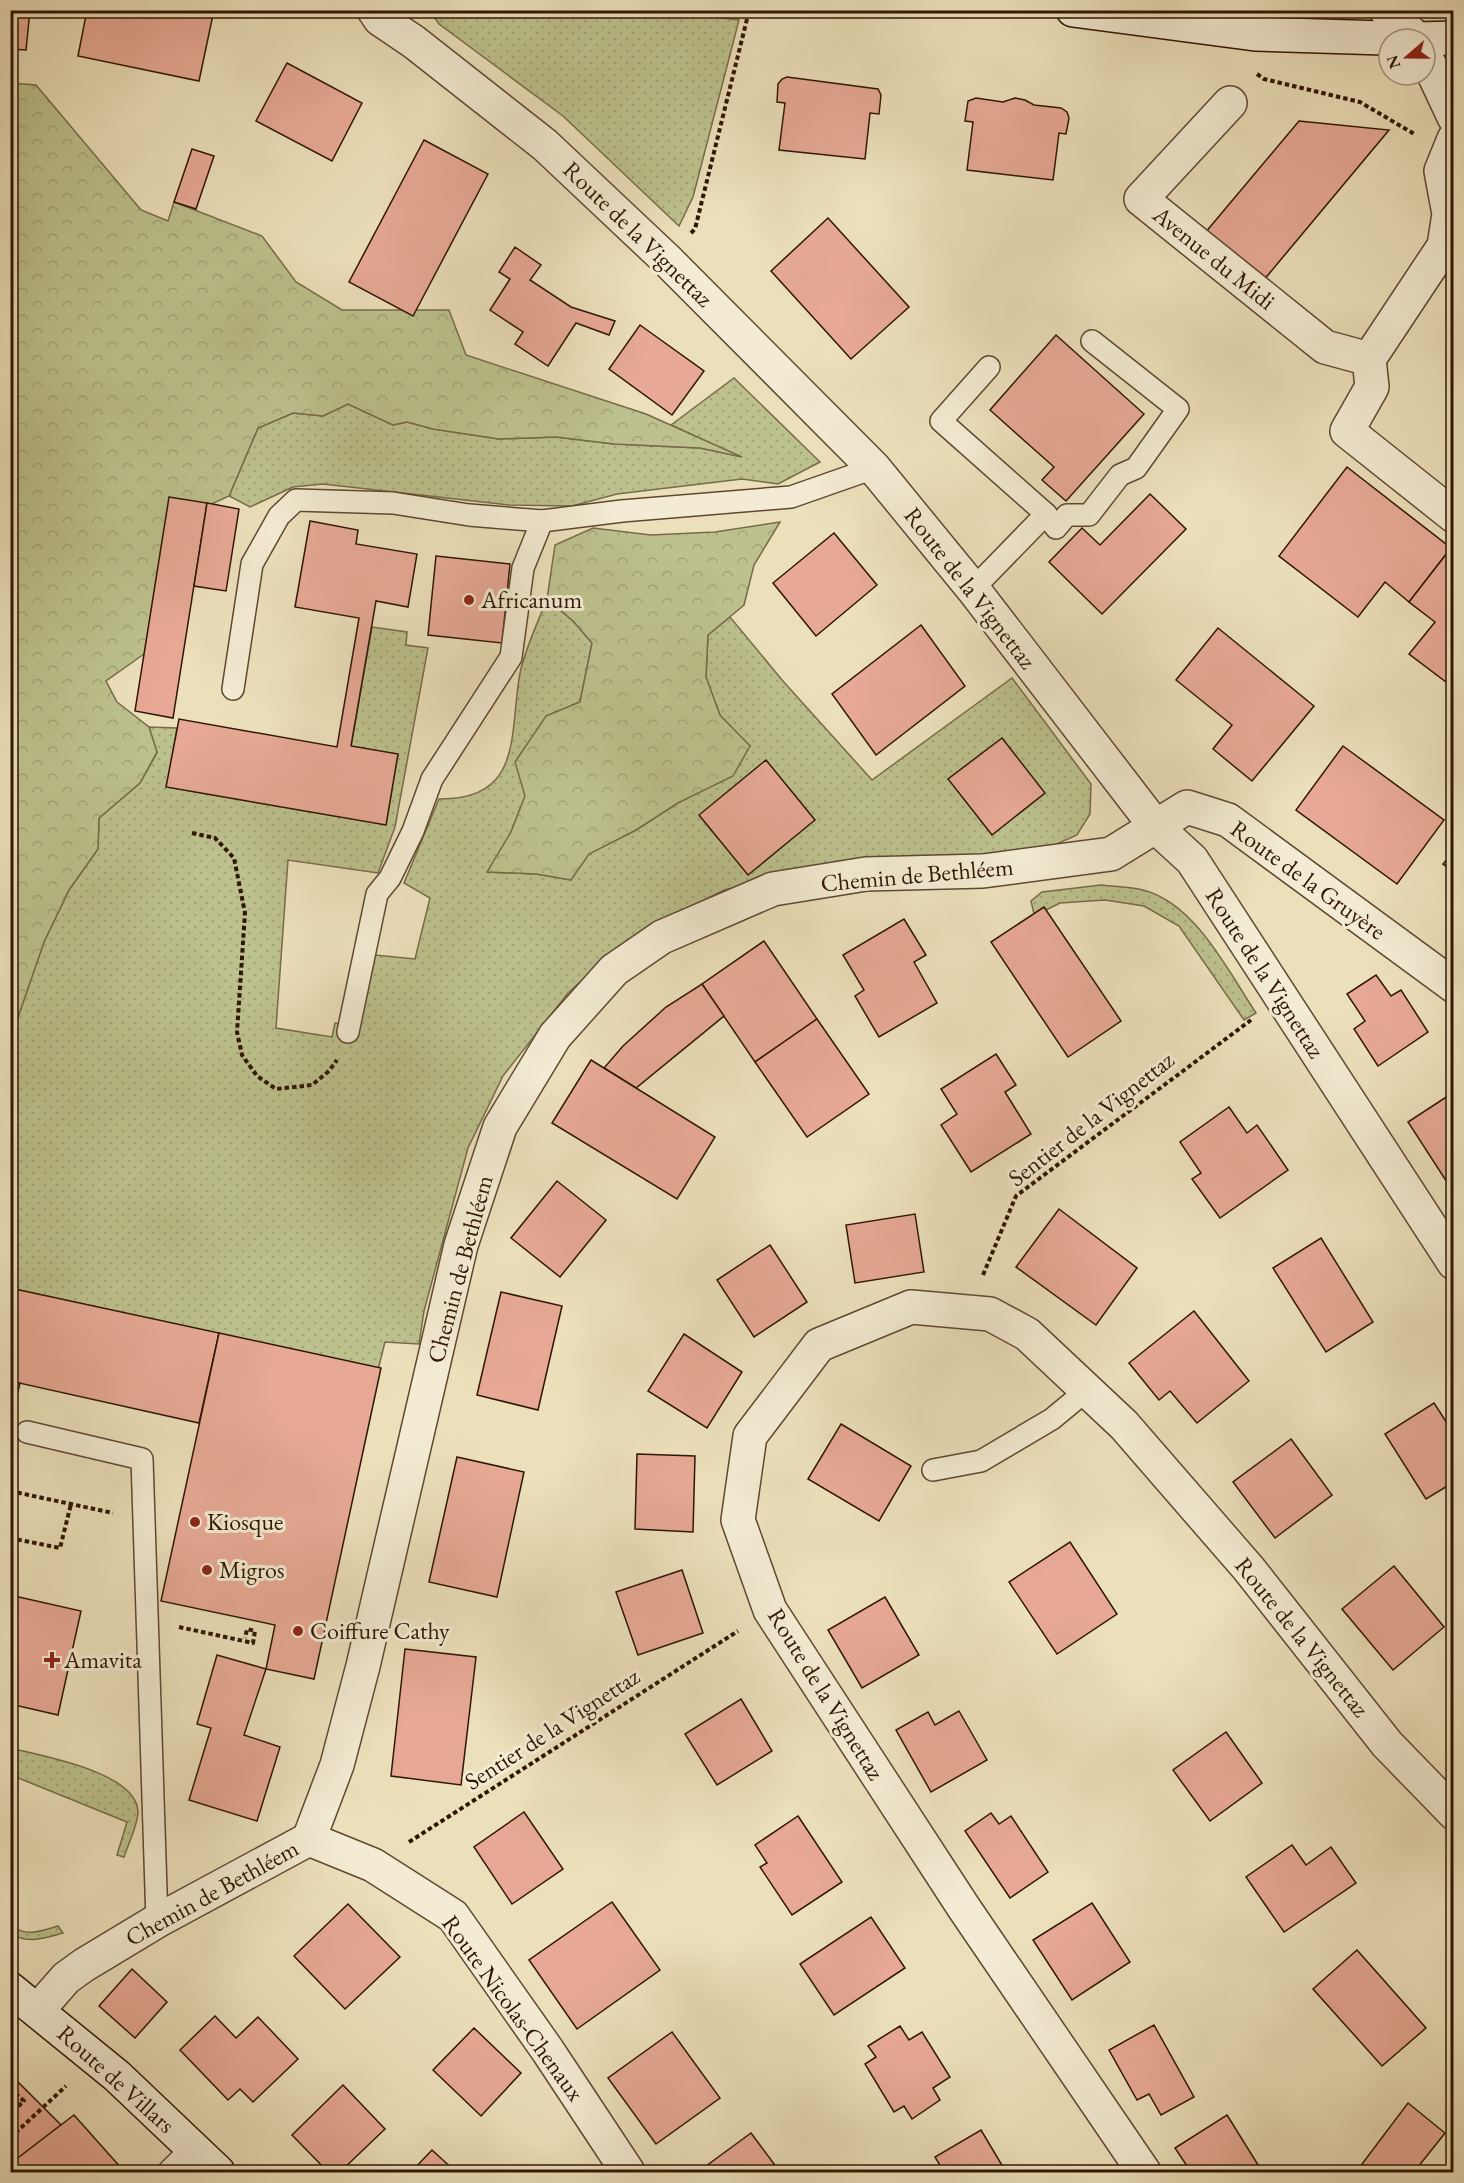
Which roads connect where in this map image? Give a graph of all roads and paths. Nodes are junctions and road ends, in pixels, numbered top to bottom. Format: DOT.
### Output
graph roads {
  1 [pos="374,10"];
  2 [pos="1073,10"];
  3 [pos="1386,10"];
  4 [pos="748,15"];
  5 [pos="1404,27"];
  6 [pos="1377,38"];
  7 [pos="1437,38"];
  8 [pos="1454,38"];
  9 [pos="1436,87"];
  10 [pos="1230,103"];
  11 [pos="1452,134"];
  12 [pos="689,235"];
  13 [pos="1092,340"];
  14 [pos="1369,359"];
  15 [pos="989,367"];
  16 [pos="874,468"];
  17 [pos="1046,514"];
  18 [pos="1454,516"];
  19 [pos="542,521"];
  20 [pos="973,589"];
  21 [pos="233,689"];
  22 [pos="1156,827"];
  23 [pos="192,833"];
  24 [pos="1454,986"];
  25 [pos="1246,1024"];
  26 [pos="348,1032"];
  27 [pos="1454,1263"];
  28 [pos="982,1278"];
  29 [pos="1087,1390"];
  30 [pos="27,1432"];
  31 [pos="933,1470"];
  32 [pos="10,1491"];
  33 [pos="71,1504"];
  34 [pos="143,1519"];
  35 [pos="10,1538"];
  36 [pos="740,1630"];
  37 [pos="208,1633"];
  38 [pos="245,1638"];
  39 [pos="1454,1813"];
  40 [pos="309,1839"];
  41 [pos="373,1865"];
  42 [pos="157,1921"];
  43 [pos="10,1989"];
  44 [pos="38,2010"];
  45 [pos="66,2086"];
  46 [pos="11,2089"];
  47 [pos="10,2114"];
  48 [pos="10,2138"];
  49 [pos="193,2147"];
  50 [pos="168,2172"];
  51 [pos="218,2172"];
  52 [pos="628,2172"];
  53 [pos="1144,2172"];
  1 -- 16 [label="street, Route de la Vignettaz"];
  2 -- 6 [label="street"];
  3 -- 5 [label="street"];
  4 -- 12 [label="path"];
  7 -- 8 [label="street"];
  9 -- 11 [label="street"];
  10 -- 11 [label="path"];
  10 -- 14 [label="street, Avenue du Midi"];
  11 -- 14 [label="street"];
  13 -- 17 [label="lane"];
  14 -- 18 [label="street"];
  15 -- 17 [label="lane"];
  16 -- 19 [label="lane"];
  16 -- 20 [label="street, Route de la Vignettaz"];
  17 -- 20 [label="lane"];
  19 -- 21 [label="lane"];
  19 -- 26 [label="lane"];
  20 -- 22 [label="street, Route de la Vignettaz"];
  22 -- 24 [label="street, Route de la Gruyère"];
  22 -- 27 [label="street, Route de la Vignettaz"];
  22 -- 40 [label="street, Chemin de Bethléem"];
  23 -- 26 [label="path"];
  25 -- 28 [label="path, Sentier de la Vignettaz"];
  29 -- 31 [label="lane"];
  29 -- 39 [label="street, Route de la Vignettaz"];
  29 -- 53 [label="street, Route de la Vignettaz"];
  30 -- 34 [label="lane"];
  32 -- 33 [label="path"];
  33 -- 34 [label="path"];
  33 -- 35 [label="path"];
  34 -- 42 [label="lane"];
  36 -- 41 [label="path, Sentier de la Vignettaz"];
  37 -- 38 [label="path"];
  40 -- 41 [label="street, Route Nicolas-Chenaux"];
  40 -- 42 [label="street, Chemin de Bethléem"];
  41 -- 52 [label="street, Route Nicolas-Chenaux"];
  42 -- 44 [label="street, Chemin de Bethléem"];
  43 -- 44 [label="street, Route de Villars"];
  44 -- 49 [label="street, Route de Villars"];
  45 -- 48 [label="path"];
  46 -- 47 [label="path"];
  49 -- 50 [label="lane"];
  49 -- 51 [label="street, Route de Villars"];
}
